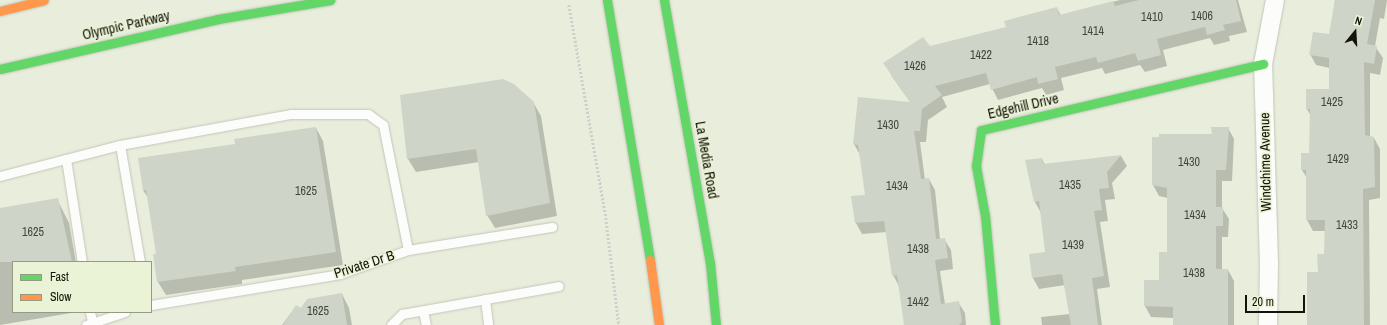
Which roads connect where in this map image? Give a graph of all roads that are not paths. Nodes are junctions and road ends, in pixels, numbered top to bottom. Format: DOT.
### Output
graph roads {
  1 [pos="44,0"];
  2 [pos="330,0"];
  3 [pos="607,0"];
  4 [pos="664,0"];
  5 [pos="1275,0"];
  6 [pos="0,12"];
  7 [pos="1263,64"];
  8 [pos="0,69"];
  9 [pos="120,145"];
  10 [pos="66,159"];
  11 [pos="0,176"];
  12 [pos="552,227"];
  13 [pos="408,250"];
  14 [pos="82,261"];
  15 [pos="140,261"];
  16 [pos="559,286"];
  17 [pos="485,300"];
  18 [pos="152,305"];
  19 [pos="423,311"];
  20 [pos="90,313"];
  21 [pos="122,313"];
  22 [pos="90,324"];
  23 [pos="391,325"];
  24 [pos="426,325"];
  25 [pos="488,325"];
  26 [pos="659,325"];
  27 [pos="716,325"];
  28 [pos="995,325"];
  29 [pos="1268,325"];
  1 -- 6 [label="main road"];
  2 -- 8 [label="main road, Olympic Parkway"];
  3 -- 26 [label="main road"];
  4 -- 27 [label="main road, La Media Road"];
  5 -- 7 [label="street, Windchime Avenue"];
  7 -- 28 [label="main road, Edgehill Drive"];
  7 -- 29 [label="street, Windchime Avenue"];
  9 -- 10 [label="lane"];
  9 -- 13 [label="lane"];
  9 -- 15 [label="lane"];
  10 -- 11 [label="lane"];
  10 -- 14 [label="lane"];
  12 -- 13 [label="lane, Private Dr B"];
  13 -- 18 [label="lane, Private Dr B"];
  16 -- 17 [label="lane"];
  17 -- 19 [label="lane"];
  17 -- 25 [label="lane"];
  19 -- 23 [label="lane"];
  19 -- 24 [label="lane"];
  20 -- 22 [label="lane"];
  21 -- 22 [label="lane"];
}
